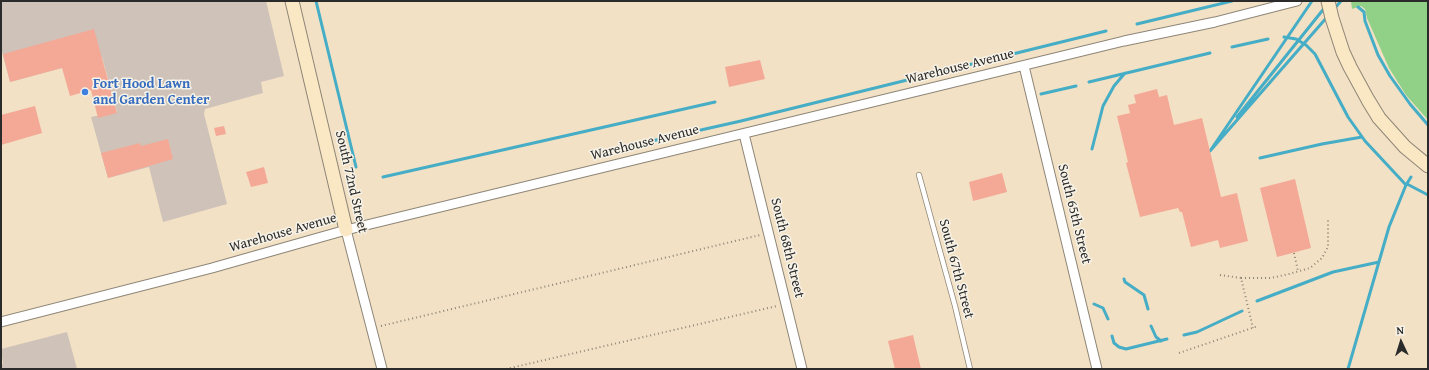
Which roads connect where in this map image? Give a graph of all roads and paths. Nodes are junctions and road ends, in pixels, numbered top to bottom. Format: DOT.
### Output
graph roads {
  1 [pos="292,1"];
  2 [pos="1297,1"];
  3 [pos="1328,1"];
  4 [pos="1024,66"];
  5 [pos="744,134"];
  6 [pos="1428,166"];
  7 [pos="919,175"];
  8 [pos="1328,218"];
  9 [pos="346,230"];
  10 [pos="769,233"];
  11 [pos="1294,253"];
  12 [pos="1298,271"];
  13 [pos="1220,275"];
  14 [pos="1241,278"];
  15 [pos="786,304"];
  16 [pos="1,322"];
  17 [pos="1258,326"];
  18 [pos="372,328"];
  19 [pos="1253,328"];
  20 [pos="1179,353"];
  21 [pos="382,369"];
  22 [pos="506,369"];
  23 [pos="802,369"];
  24 [pos="970,369"];
  25 [pos="1097,369"];
  1 -- 9 [label="street, South 72nd Street"];
  2 -- 4 [label="street, Warehouse Avenue"];
  3 -- 6 [label="street"];
  4 -- 5 [label="street, Warehouse Avenue"];
  4 -- 25 [label="street, South 65th Street"];
  5 -- 9 [label="street, Warehouse Avenue"];
  5 -- 10 [label="street, South 68th Street"];
  7 -- 24 [label="lane, South 67th Street"];
  8 -- 12 [label="path"];
  9 -- 16 [label="street, Warehouse Avenue"];
  9 -- 18 [label="street, South 72nd Street"];
  10 -- 15 [label="street, South 68th Street"];
  10 -- 18 [label="path"];
  11 -- 12 [label="path"];
  12 -- 14 [label="path"];
  13 -- 14 [label="path"];
  14 -- 19 [label="path"];
  15 -- 22 [label="path"];
  15 -- 23 [label="street, South 68th Street"];
  17 -- 19 [label="path"];
  18 -- 21 [label="street, South 72nd Street"];
  19 -- 20 [label="path"];
}
